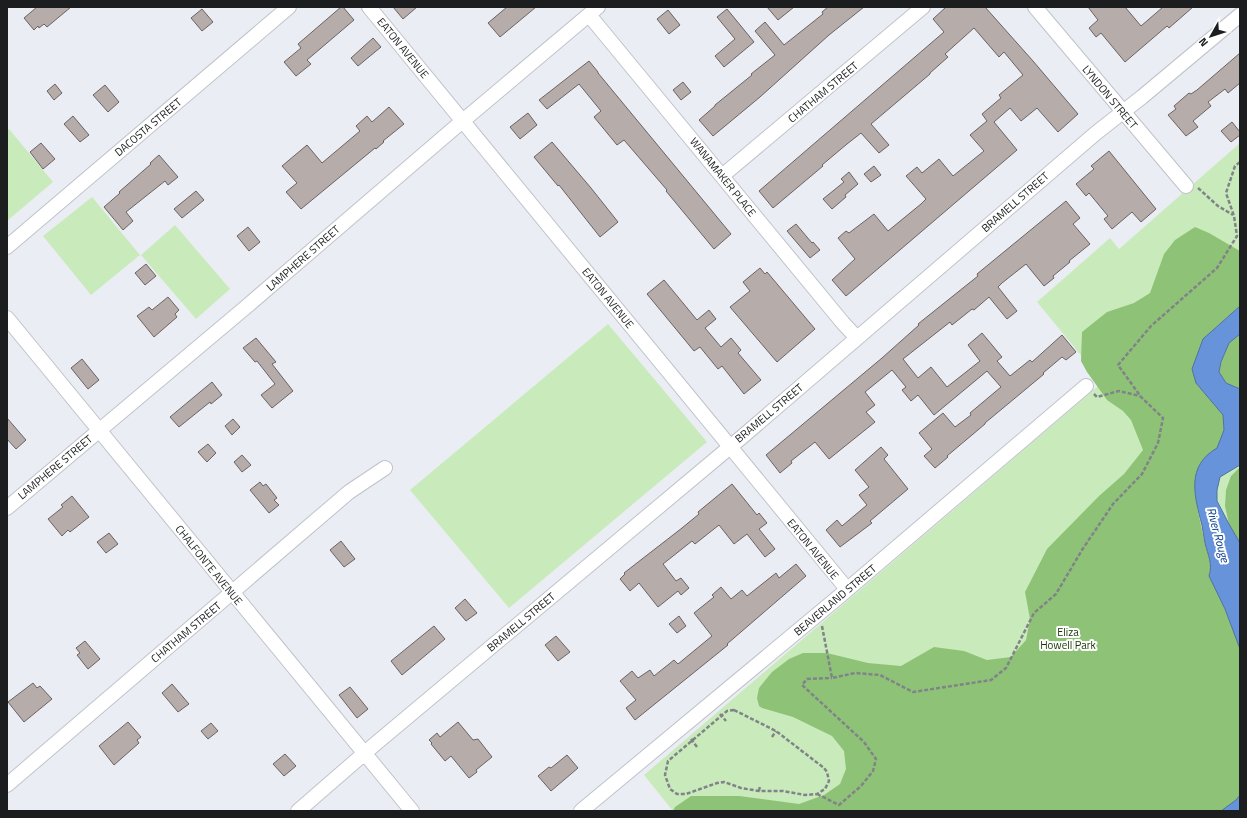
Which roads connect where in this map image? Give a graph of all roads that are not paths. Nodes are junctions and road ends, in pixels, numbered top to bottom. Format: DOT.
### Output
graph roads {
  1 [pos="289,7"];
  2 [pos="369,7"];
  3 [pos="923,7"];
  4 [pos="1035,7"];
  5 [pos="594,11"];
  6 [pos="1240,16"];
  7 [pos="1123,111"];
  8 [pos="462,122"];
  9 [pos="722,176"];
  10 [pos="1185,185"];
  11 [pos="7,247"];
  12 [pos="7,318"];
  13 [pos="857,338"];
  14 [pos="1086,386"];
  15 [pos="99,430"];
  16 [pos="730,446"];
  17 [pos="385,468"];
  18 [pos="7,508"];
  19 [pos="847,589"];
  20 [pos="232,593"];
  21 [pos="365,754"];
  22 [pos="7,785"];
  23 [pos="298,811"];
  24 [pos="412,811"];
  25 [pos="581,811"];
  1 -- 11 [label="street, DACOSTA STREET"];
  2 -- 8 [label="street, EATON AVENUE"];
  3 -- 9 [label="street, CHATHAM STREET"];
  4 -- 7 [label="street, LYNDON STREET"];
  5 -- 8 [label="street, LAMPHERE STREET"];
  5 -- 9 [label="street, WANAMAKER PLACE"];
  6 -- 7 [label="street, BRAMELL STREET"];
  7 -- 10 [label="street, LYNDON STREET"];
  7 -- 13 [label="street, BRAMELL STREET"];
  8 -- 15 [label="street, LAMPHERE STREET"];
  8 -- 16 [label="street, EATON AVENUE"];
  9 -- 13 [label="street, WANAMAKER PLACE"];
  12 -- 15 [label="street, CHALFONTE AVENUE"];
  13 -- 16 [label="street, BRAMELL STREET"];
  14 -- 19 [label="street, BEAVERLAND STREET"];
  15 -- 18 [label="street, LAMPHERE STREET"];
  15 -- 20 [label="street, CHALFONTE AVENUE"];
  16 -- 19 [label="street, EATON AVENUE"];
  16 -- 21 [label="street, BRAMELL STREET"];
  17 -- 20 [label="street, CHATHAM STREET"];
  19 -- 25 [label="street, BEAVERLAND STREET"];
  20 -- 21 [label="street, CHALFONTE AVENUE"];
  20 -- 22 [label="street, CHATHAM STREET"];
  21 -- 23 [label="street, BRAMELL STREET"];
  21 -- 24 [label="street, CHALFONTE AVENUE"];
}
